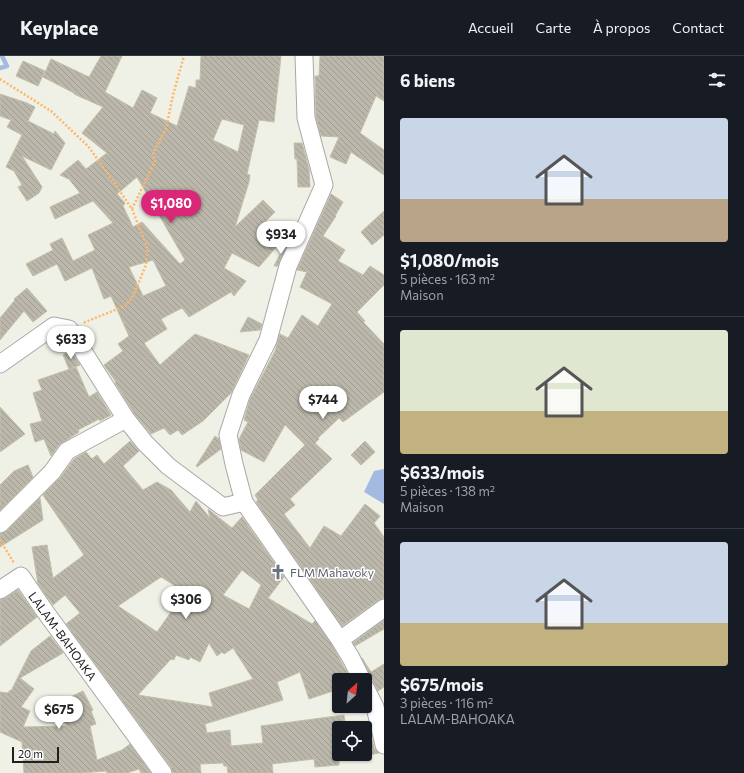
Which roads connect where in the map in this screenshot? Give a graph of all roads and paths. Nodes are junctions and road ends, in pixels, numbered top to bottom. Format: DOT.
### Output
graph roads {
  1 [pos="184,56"];
  2 [pos="304,56"];
  3 [pos="0,79"];
  4 [pos="132,210"];
  5 [pos="69,329"];
  6 [pos="0,364"];
  7 [pos="126,419"];
  8 [pos="244,502"];
  9 [pos="0,524"];
  10 [pos="0,540"];
  11 [pos="21,576"];
  12 [pos="0,590"];
  13 [pos="384,608"];
  14 [pos="340,640"];
  15 [pos="358,673"];
  16 [pos="372,698"];
  17 [pos="380,710"];
  18 [pos="384,745"];
  19 [pos="163,773"];
  1 -- 4 [label="path"];
  2 -- 8 [label="street"];
  3 -- 4 [label="path"];
  4 -- 5 [label="path"];
  5 -- 6 [label="street"];
  5 -- 7 [label="street"];
  7 -- 8 [label="street"];
  7 -- 9 [label="street"];
  8 -- 14 [label="street"];
  10 -- 11 [label="path"];
  11 -- 12 [label="street"];
  11 -- 19 [label="street, LALAM-BAHOAKA"];
  13 -- 14 [label="street"];
  14 -- 15 [label="street"];
  16 -- 17 [label="street"];
  17 -- 18 [label="street"];
}
